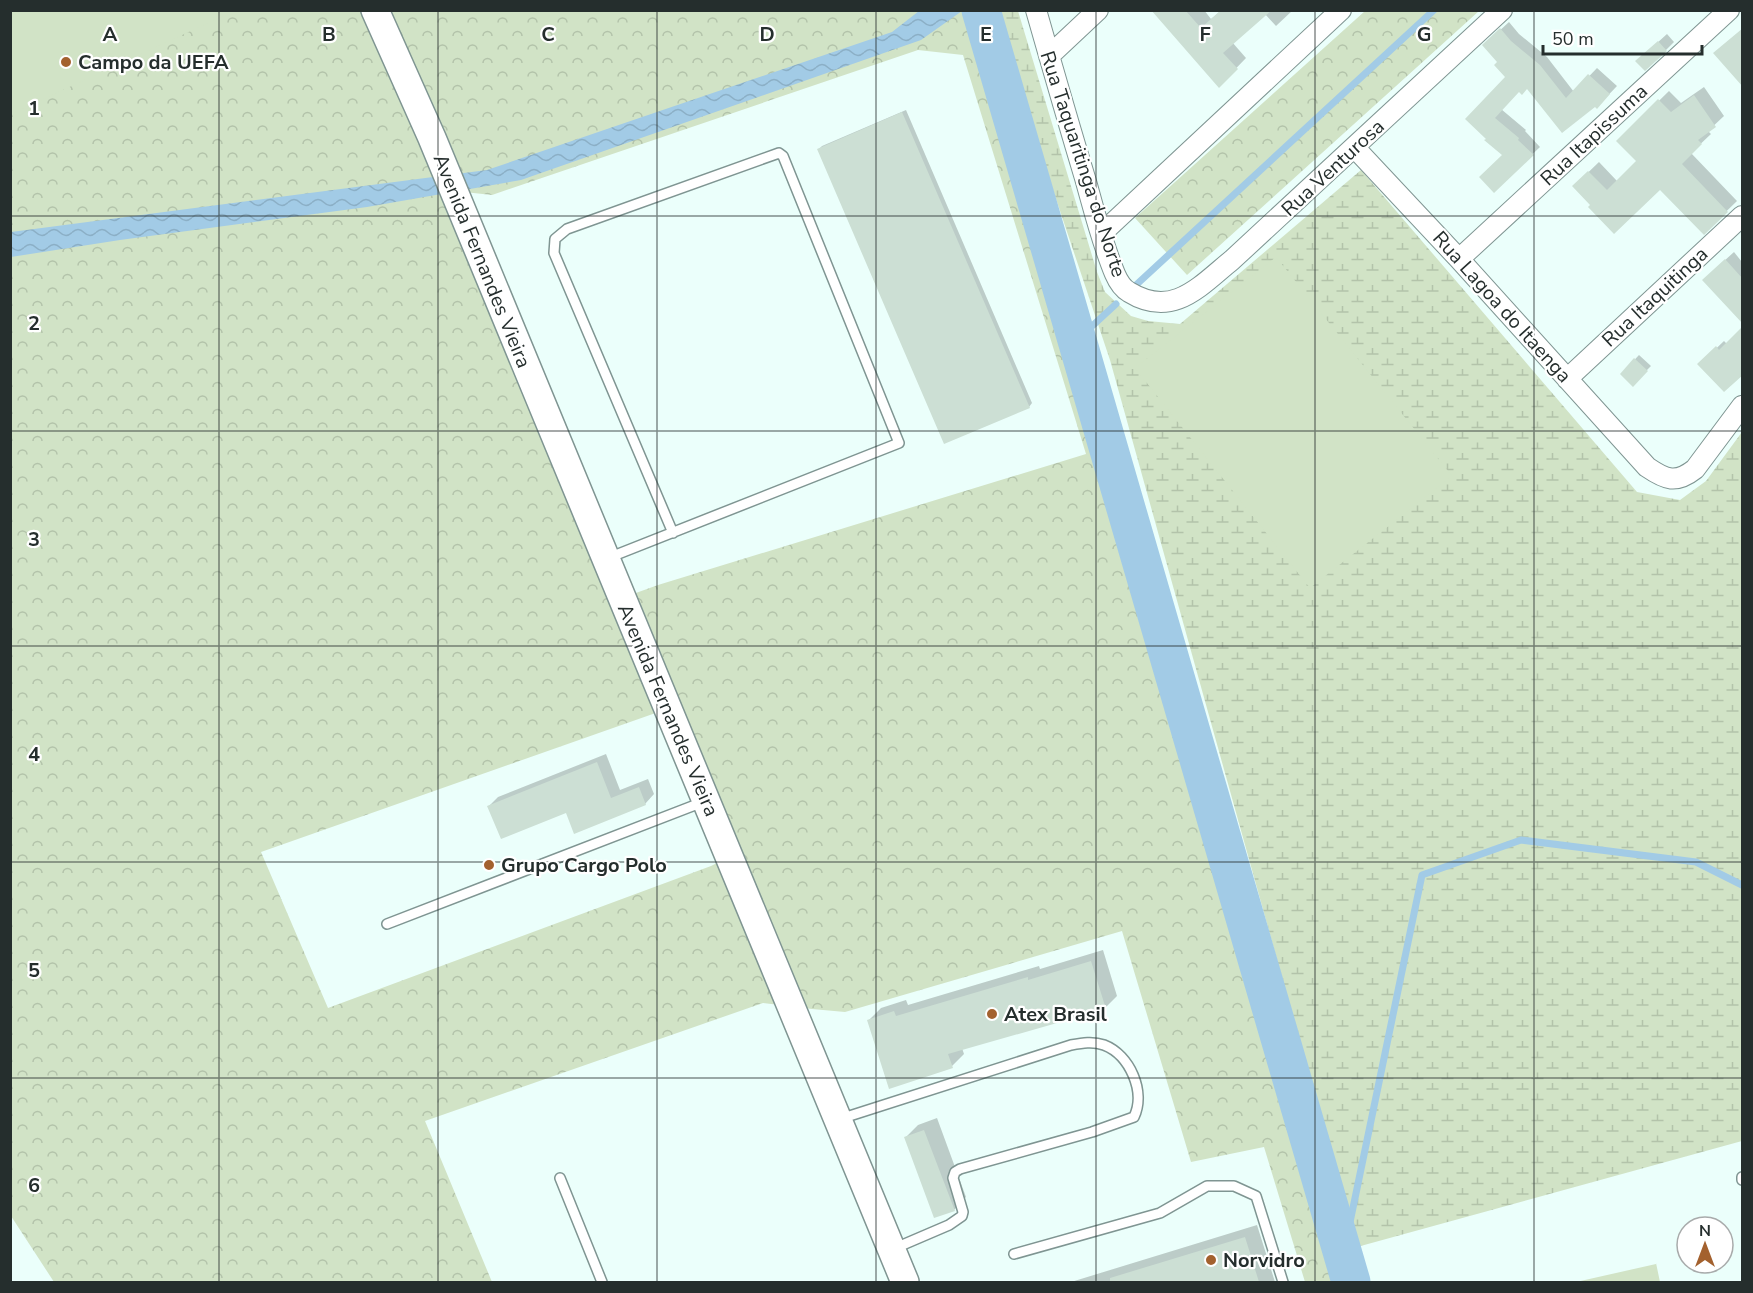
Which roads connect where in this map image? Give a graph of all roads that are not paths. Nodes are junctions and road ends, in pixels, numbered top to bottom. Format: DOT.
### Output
graph roads {
  1 [pos="375,10"];
  2 [pos="1036,10"];
  3 [pos="1098,10"];
  4 [pos="1341,10"];
  5 [pos="1502,10"];
  6 [pos="1729,10"];
  7 [pos="1049,56"];
  8 [pos="1355,148"];
  9 [pos="1743,216"];
  10 [pos="1101,234"];
  11 [pos="1459,259"];
  12 [pos="1151,300"];
  13 [pos="1567,379"];
  14 [pos="1743,406"];
  15 [pos="673,532"];
  16 [pos="605,559"];
  17 [pos="706,801"];
  18 [pos="387,924"];
  19 [pos="837,1119"];
  20 [pos="560,1178"];
  21 [pos="892,1250"];
  22 [pos="1014,1254"];
  23 [pos="602,1282"];
  24 [pos="905,1282"];
  25 [pos="1283,1282"];
  1 -- 16 [label="main road, Avenida Fernandes Vieira"];
  2 -- 7 [label="street, Rua Taquaritinga do Norte"];
  3 -- 7 [label="street"];
  4 -- 10 [label="street"];
  5 -- 8 [label="street, Rua Venturosa"];
  6 -- 11 [label="street, Rua Itapissuma"];
  7 -- 10 [label="street, Rua Taquaritinga do Norte"];
  8 -- 11 [label="street, Rua Lagoa do Itaenga"];
  8 -- 12 [label="street, Rua Venturosa"];
  9 -- 13 [label="street, Rua Itaquitinga"];
  10 -- 12 [label="street, Rua Taquaritinga do Norte"];
  11 -- 13 [label="street, Rua Lagoa do Itaenga"];
  13 -- 14 [label="street, Rua Lagoa do Itaenga"];
  15 -- 15 [label="lane"];
  15 -- 16 [label="lane"];
  16 -- 17 [label="main road, Avenida Fernandes Vieira"];
  17 -- 18 [label="lane"];
  17 -- 19 [label="main road, Avenida Fernandes Vieira"];
  19 -- 21 [label="main road, Avenida Fernandes Vieira"];
  19 -- 21 [label="lane"];
  20 -- 23 [label="lane"];
  21 -- 24 [label="main road, Avenida Fernandes Vieira"];
  22 -- 25 [label="lane"];
}
